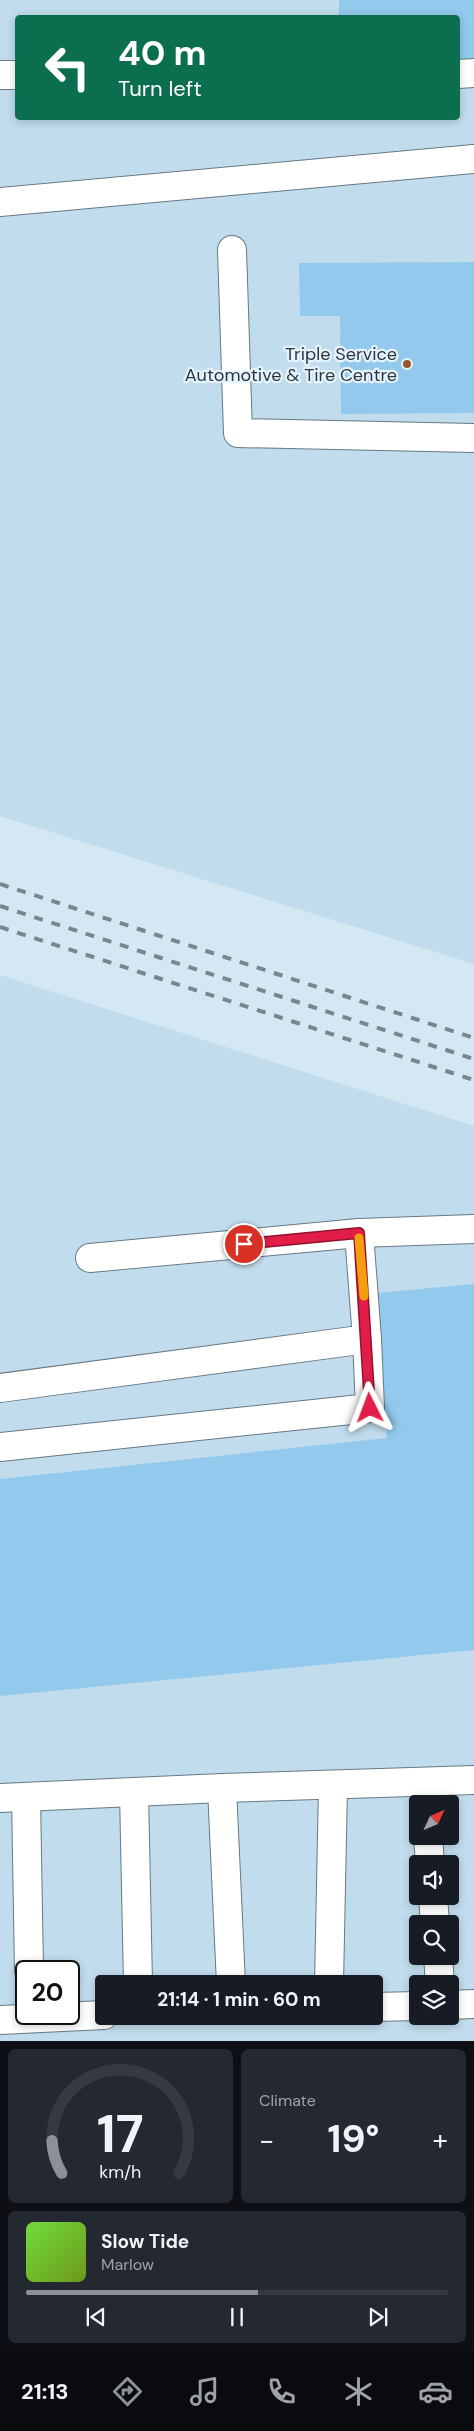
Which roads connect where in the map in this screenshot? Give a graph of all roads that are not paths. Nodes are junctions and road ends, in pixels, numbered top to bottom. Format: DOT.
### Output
graph roads {
  1 [pos="474,73"];
  2 [pos="460,74"];
  3 [pos="0,75"];
  4 [pos="15,75"];
  5 [pos="474,159"];
  6 [pos="0,202"];
  7 [pos="232,250"];
  8 [pos="474,438"];
  9 [pos="474,1229"];
  10 [pos="359,1233"];
  11 [pos="90,1258"];
  12 [pos="367,1339"];
  13 [pos="0,1388"];
  14 [pos="0,1447"];
  15 [pos="474,1780"];
  16 [pos="333,1786"];
  17 [pos="222,1788"];
  18 [pos="134,1792"];
  19 [pos="425,1793"];
  20 [pos="13,1798"];
  21 [pos="28,1960"];
  22 [pos="138,1975"];
  23 [pos="231,1975"];
  24 [pos="329,1975"];
  25 [pos="474,2004"];
  26 [pos="459,2005"];
  27 [pos="409,2006"];
  28 [pos="383,2007"];
  29 [pos="80,2016"];
  30 [pos="95,2016"];
  31 [pos="15,2018"];
  32 [pos="0,2020"];
  1 -- 2 [label="lane"];
  3 -- 4 [label="lane"];
  5 -- 6 [label="lane"];
  7 -- 8 [label="lane"];
  9 -- 10 [label="lane"];
  10 -- 11 [label="lane"];
  10 -- 12 [label="lane"];
  12 -- 13 [label="lane"];
  12 -- 14 [label="lane"];
  15 -- 19 [label="lane"];
  16 -- 17 [label="lane"];
  16 -- 19 [label="lane"];
  16 -- 24 [label="lane"];
  17 -- 18 [label="lane"];
  17 -- 23 [label="lane"];
  18 -- 20 [label="lane"];
  18 -- 22 [label="lane"];
  20 -- 21 [label="lane"];
  25 -- 26 [label="lane"];
  27 -- 28 [label="lane"];
  29 -- 30 [label="lane"];
  31 -- 32 [label="lane"];
}
